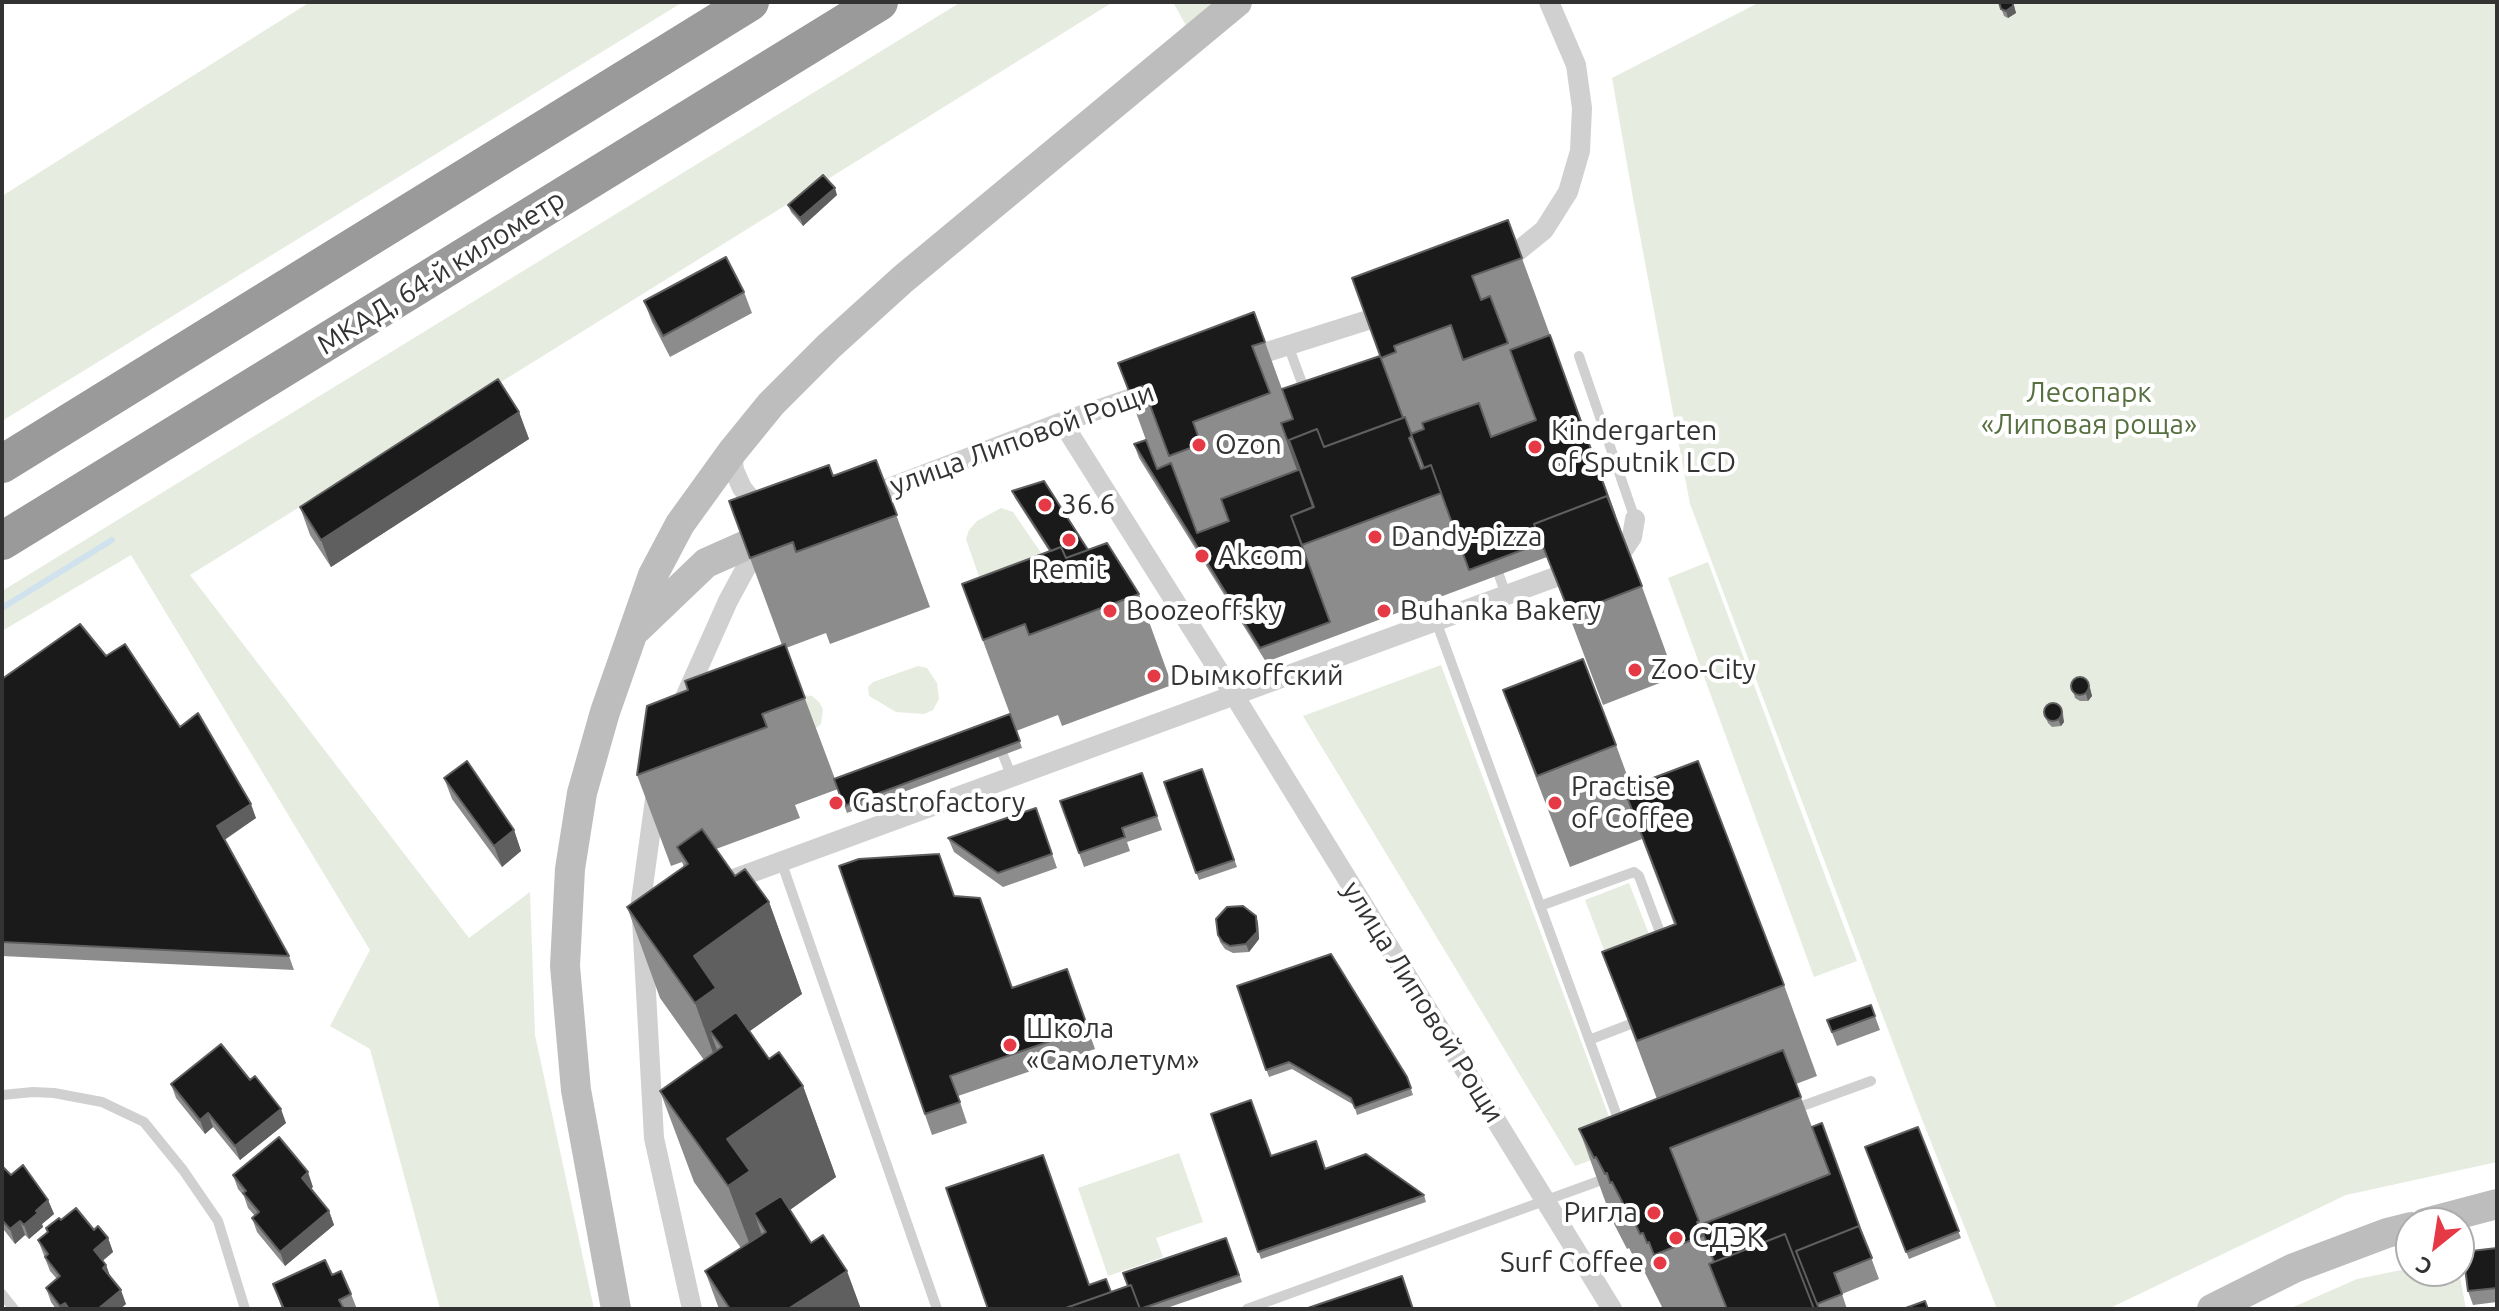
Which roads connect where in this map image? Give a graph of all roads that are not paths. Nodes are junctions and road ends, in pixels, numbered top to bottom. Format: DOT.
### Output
graph roads {
  1 [pos="750,2"];
  2 [pos="879,2"];
  3 [pos="1237,2"];
  4 [pos="1549,2"];
  5 [pos="1485,276"];
  6 [pos="1409,307"];
  7 [pos="1288,345"];
  8 [pos="1579,356"];
  9 [pos="1227,365"];
  10 [pos="1167,386"];
  11 [pos="1312,410"];
  12 [pos="1062,422"];
  13 [pos="732,452"];
  14 [pos="2,464"];
  15 [pos="847,503"];
  16 [pos="1635,519"];
  17 [pos="772,529"];
  18 [pos="2,541"];
  19 [pos="1499,575"];
  20 [pos="1506,595"];
  21 [pos="1436,621"];
  22 [pos="635,630"];
  23 [pos="1234,695"];
  24 [pos="675,726"];
  25 [pos="1003,755"];
  26 [pos="1012,777"];
  27 [pos="659,779"];
  28 [pos="781,861"];
  29 [pos="706,889"];
  30 [pos="642,890"];
  31 [pos="667,893"];
  32 [pos="1540,906"];
  33 [pos="1667,949"];
  34 [pos="1655,1014"];
  35 [pos="1589,1040"];
  36 [pos="1871,1081"];
  37 [pos="2,1095"];
  38 [pos="1787,1112"];
  39 [pos="1624,1135"];
  40 [pos="1622,1172"];
  41 [pos="1545,1200"];
  42 [pos="2497,1204"];
  43 [pos="2475,1210"];
  44 [pos="2395,1231"];
  45 [pos="2,1294"];
  46 [pos="14,1309"];
  47 [pos="245,1309"];
  48 [pos="616,1309"];
  49 [pos="692,1309"];
  50 [pos="937,1309"];
  51 [pos="1247,1309"];
  52 [pos="1612,1309"];
  53 [pos="2212,1309"];
  1 -- 14 [label="highway"];
  2 -- 18 [label="highway, МКАД, 64-й километр"];
  3 -- 13 [label="street"];
  4 -- 5 [label="street"];
  6 -- 7 [label="street"];
  7 -- 9 [label="street"];
  7 -- 11 [label="lane"];
  8 -- 16 [label="lane"];
  10 -- 12 [label="street, улица Липовой Рощи"];
  12 -- 15 [label="street, улица Липовой Рощи"];
  12 -- 23 [label="street, улица Липовой Рощи"];
  13 -- 17 [label="street"];
  13 -- 22 [label="street"];
  16 -- 20 [label="street"];
  17 -- 22 [label="street"];
  17 -- 24 [label="street"];
  19 -- 20 [label="lane"];
  20 -- 21 [label="street"];
  21 -- 23 [label="street"];
  21 -- 32 [label="lane"];
  22 -- 48 [label="street"];
  23 -- 26 [label="street"];
  23 -- 41 [label="street, улица Липовой Рощи"];
  25 -- 26 [label="lane"];
  26 -- 28 [label="street"];
  27 -- 30 [label="street"];
  28 -- 29 [label="street"];
  28 -- 50 [label="lane"];
  30 -- 31 [label="street"];
  30 -- 49 [label="street"];
  32 -- 33 [label="lane"];
  32 -- 35 [label="lane"];
  34 -- 35 [label="lane"];
  35 -- 39 [label="lane"];
  36 -- 38 [label="lane"];
  37 -- 47 [label="lane"];
  40 -- 41 [label="lane"];
  41 -- 51 [label="lane"];
  41 -- 52 [label="street, улица Липовой Рощи"];
  42 -- 43 [label="street"];
  44 -- 53 [label="street"];
  45 -- 46 [label="lane"];
}
